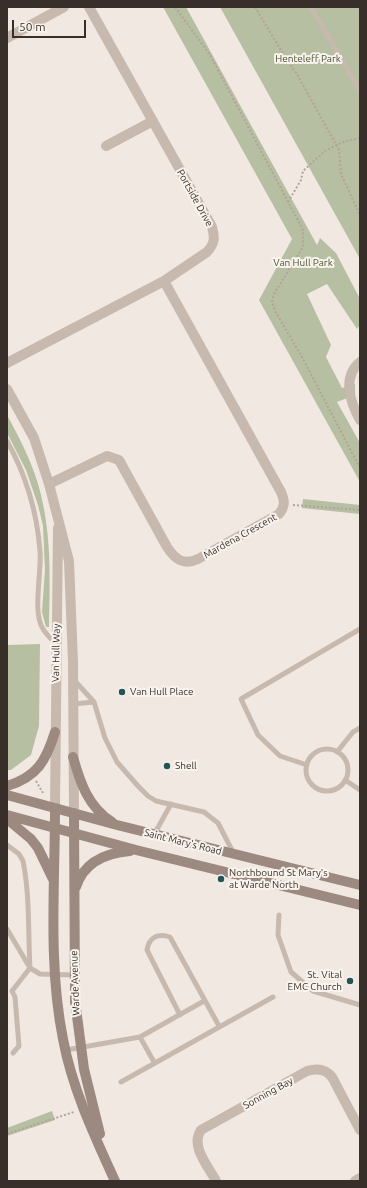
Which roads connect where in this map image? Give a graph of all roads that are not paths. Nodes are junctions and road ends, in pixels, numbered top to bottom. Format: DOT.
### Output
graph roads {
  1 [pos="64,7"];
  2 [pos="89,7"];
  3 [pos="311,7"];
  4 [pos="7,38"];
  5 [pos="360,91"];
  6 [pos="153,120"];
  7 [pos="106,146"];
  8 [pos="164,281"];
  9 [pos="360,362"];
  10 [pos="7,363"];
  11 [pos="7,390"];
  12 [pos="360,420"];
  13 [pos="7,441"];
  14 [pos="49,484"];
  15 [pos="58,514"];
  16 [pos="360,629"];
  17 [pos="55,643"];
  18 [pos="55,674"];
  19 [pos="73,678"];
  20 [pos="94,702"];
  21 [pos="73,704"];
  22 [pos="360,728"];
  23 [pos="54,732"];
  24 [pos="337,752"];
  25 [pos="73,757"];
  26 [pos="307,765"];
  27 [pos="345,780"];
  28 [pos="73,781"];
  29 [pos="7,786"];
  30 [pos="360,790"];
  31 [pos="55,793"];
  32 [pos="7,795"];
  33 [pos="171,804"];
  34 [pos="55,808"];
  35 [pos="74,813"];
  36 [pos="7,815"];
  37 [pos="7,819"];
  38 [pos="117,825"];
  39 [pos="55,828"];
  40 [pos="74,833"];
  41 [pos="176,840"];
  42 [pos="7,845"];
  43 [pos="136,850"];
  44 [pos="234,855"];
  45 [pos="55,885"];
  46 [pos="360,885"];
  47 [pos="74,893"];
  48 [pos="360,904"];
  49 [pos="279,915"];
  50 [pos="7,928"];
  51 [pos="30,968"];
  52 [pos="54,974"];
  53 [pos="74,975"];
  54 [pos="273,997"];
  55 [pos="204,1002"];
  56 [pos="360,1006"];
  57 [pos="180,1015"];
  58 [pos="219,1026"];
  59 [pos="140,1037"];
  60 [pos="81,1048"];
  61 [pos="66,1050"];
  62 [pos="13,1052"];
  63 [pos="154,1062"];
  64 [pos="121,1082"];
  65 [pos="360,1130"];
  66 [pos="360,1178"];
  67 [pos="115,1181"];
  68 [pos="216,1181"];
  69 [pos="354,1181"];
  1 -- 4 [label="street"];
  2 -- 6 [label="street, Portside Drive"];
  3 -- 5 [label="lane"];
  6 -- 7 [label="street"];
  6 -- 8 [label="street, Portside Drive"];
  8 -- 10 [label="street, Portside Drive"];
  8 -- 14 [label="street, Mardena Crescent"];
  9 -- 12 [label="street"];
  11 -- 14 [label="street, Van Hull Way"];
  13 -- 17 [label="lane"];
  14 -- 15 [label="street, Van Hull Way"];
  15 -- 17 [label="street, Van Hull Way"];
  15 -- 19 [label="street, Van Hull Way"];
  16 -- 26 [label="lane"];
  17 -- 18 [label="street, Van Hull Way"];
  18 -- 19 [label="street"];
  18 -- 23 [label="street, Van Hull Way"];
  19 -- 20 [label="lane"];
  19 -- 21 [label="street, Van Hull Way"];
  20 -- 21 [label="lane"];
  20 -- 33 [label="lane"];
  21 -- 25 [label="street, Van Hull Way"];
  22 -- 24 [label="lane"];
  23 -- 29 [label="main road"];
  23 -- 31 [label="street, Van Hull Way"];
  24 -- 26 [label="lane"];
  24 -- 27 [label="lane"];
  25 -- 28 [label="street, Van Hull Way"];
  25 -- 38 [label="main road"];
  26 -- 27 [label="lane"];
  27 -- 30 [label="lane"];
  28 -- 35 [label="street, Warde Avenue"];
  31 -- 34 [label="street, Warde Avenue"];
  32 -- 34 [label="main road, Saint Mary's Road"];
  33 -- 41 [label="lane"];
  33 -- 44 [label="lane"];
  34 -- 35 [label="main road, Saint Mary's Road"];
  34 -- 39 [label="main road, Warde Avenue"];
  35 -- 38 [label="main road, Saint Mary's Road"];
  35 -- 40 [label="main road, Warde Avenue"];
  36 -- 39 [label="main road, Saint Mary's Road"];
  37 -- 45 [label="main road"];
  38 -- 41 [label="main road, Saint Mary's Road"];
  39 -- 40 [label="main road, Saint Mary's Road"];
  39 -- 45 [label="main road, Warde Avenue"];
  40 -- 43 [label="main road, Saint Mary's Road"];
  40 -- 47 [label="main road, Warde Avenue"];
  41 -- 44 [label="main road, Saint Mary's Road"];
  42 -- 51 [label="lane"];
  43 -- 47 [label="main road"];
  43 -- 48 [label="main road, Saint Mary's Road"];
  44 -- 46 [label="main road, Saint Mary's Road"];
  45 -- 52 [label="main road, Warde Avenue"];
  47 -- 53 [label="main road, Warde Avenue"];
  49 -- 56 [label="lane"];
  50 -- 51 [label="lane"];
  51 -- 52 [label="lane"];
  51 -- 62 [label="lane"];
  52 -- 53 [label="lane"];
  52 -- 61 [label="main road, Warde Avenue"];
  53 -- 60 [label="main road, Warde Avenue"];
  54 -- 58 [label="lane"];
  55 -- 57 [label="lane"];
  55 -- 57 [label="lane"];
  55 -- 58 [label="lane"];
  57 -- 59 [label="lane"];
  58 -- 63 [label="lane"];
  59 -- 60 [label="lane"];
  59 -- 63 [label="lane"];
  60 -- 61 [label="lane"];
  60 -- 67 [label="main road, Warde Avenue"];
  61 -- 67 [label="main road, Warde Avenue"];
  63 -- 64 [label="lane"];
  65 -- 68 [label="street, Sonning Bay"];
  66 -- 69 [label="street"];
}
